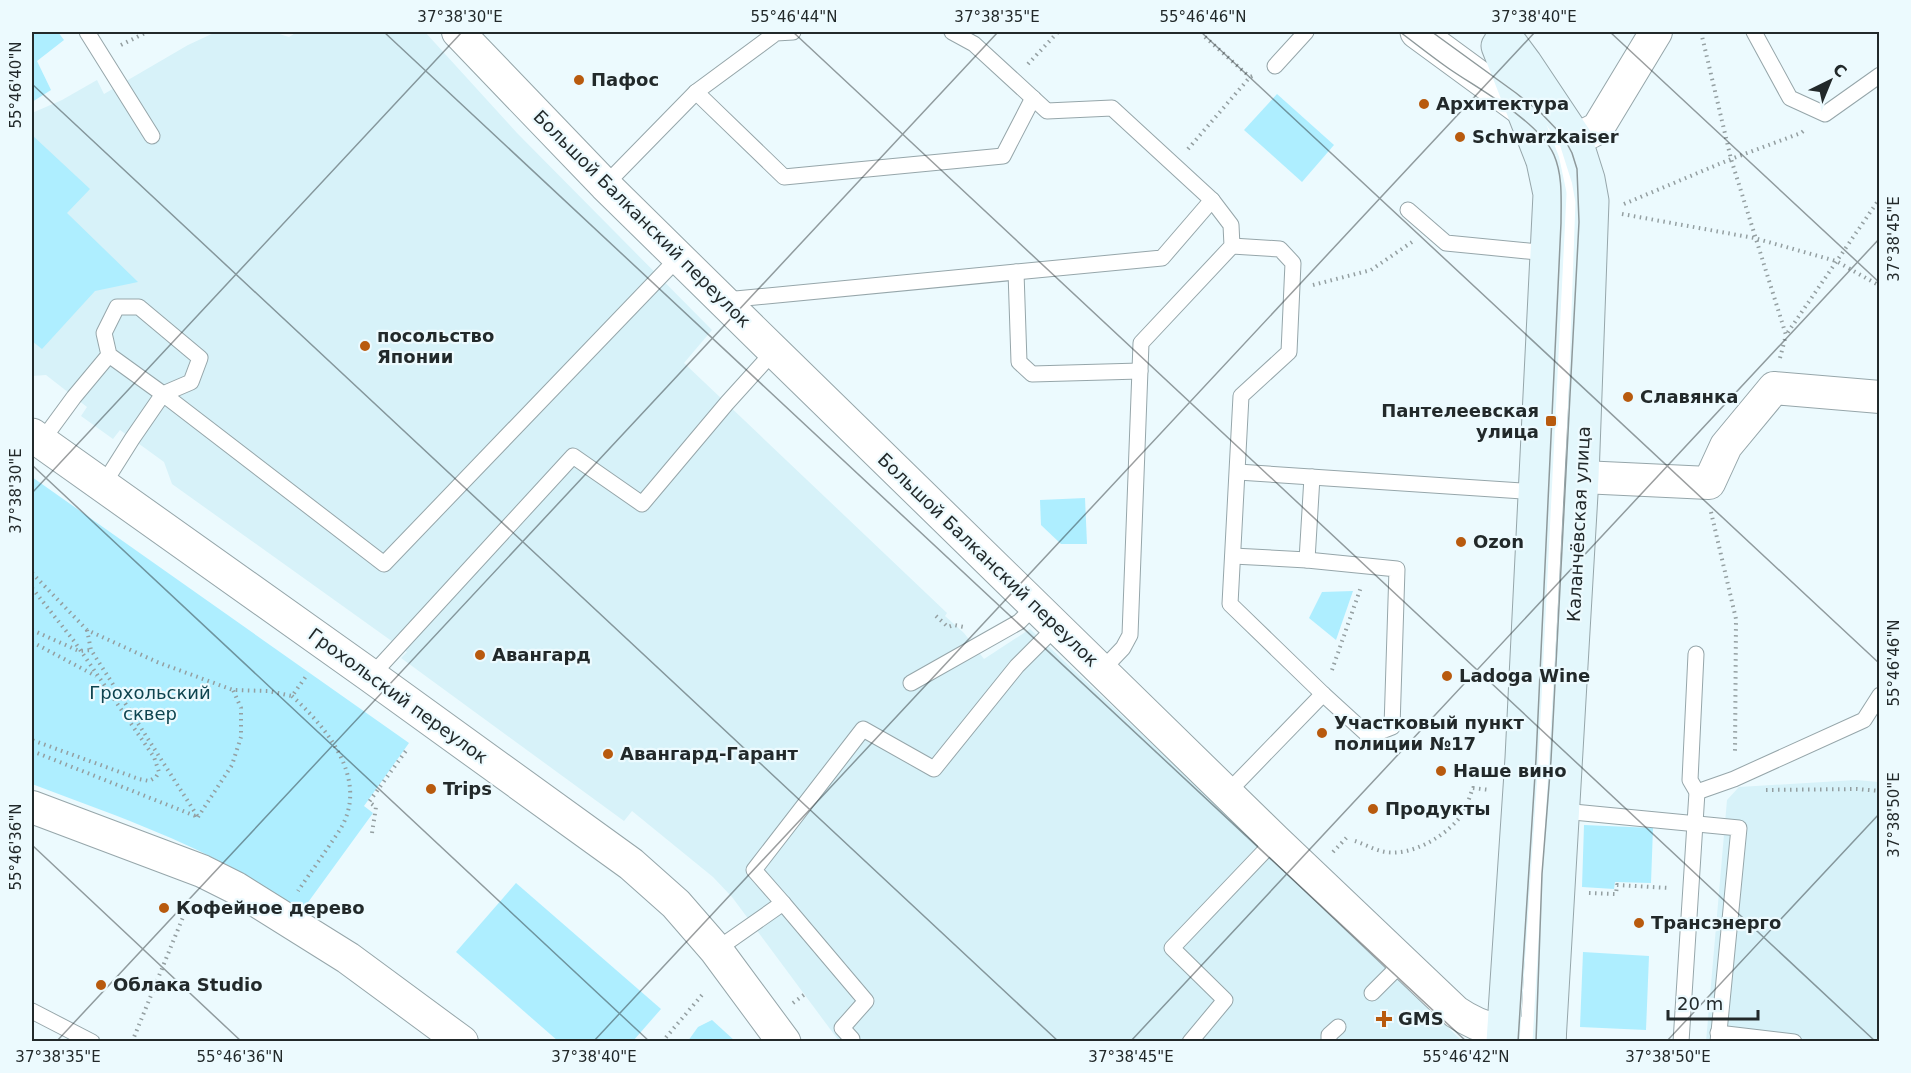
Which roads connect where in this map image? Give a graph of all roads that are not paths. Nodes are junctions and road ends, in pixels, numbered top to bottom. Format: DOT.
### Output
graph roads {
  1 [pos="87,32"];
  2 [pos="793,32"];
  3 [pos="952,32"];
  4 [pos="1306,32"];
  5 [pos="1418,32"];
  6 [pos="1492,32"];
  7 [pos="1497,32"];
  8 [pos="1502,32"];
  9 [pos="1656,32"];
  10 [pos="1754,32"];
  11 [pos="467,34"];
  12 [pos="1275,66"];
  13 [pos="1880,75"];
  14 [pos="696,92"];
  15 [pos="1033,98"];
  16 [pos="1548,124"];
  17 [pos="152,136"];
  18 [pos="605,184"];
  19 [pos="1212,200"];
  20 [pos="1408,210"];
  21 [pos="1232,246"];
  22 [pos="1548,253"];
  23 [pos="679,256"];
  24 [pos="1016,272"];
  25 [pos="723,300"];
  26 [pos="774,351"];
  27 [pos="108,356"];
  28 [pos="1140,371"];
  29 [pos="163,394"];
  30 [pos="1880,397"];
  31 [pos="36,439"];
  32 [pos="1238,472"];
  33 [pos="1312,477"];
  34 [pos="1582,477"];
  35 [pos="104,485"];
  36 [pos="1536,492"];
  37 [pos="1233,556"];
  38 [pos="1307,560"];
  39 [pos="1045,616"];
  40 [pos="1696,654"];
  41 [pos="1101,671"];
  42 [pos="371,676"];
  43 [pos="911,682"];
  44 [pos="1323,693"];
  45 [pos="1880,695"];
  46 [pos="1697,792"];
  47 [pos="1227,793"];
  48 [pos="33,810"];
  49 [pos="1563,811"];
  50 [pos="1695,823"];
  51 [pos="1275,840"];
  52 [pos="783,903"];
  53 [pos="716,950"];
  54 [pos="1403,962"];
  55 [pos="1372,993"];
  56 [pos="32,1011"];
  57 [pos="1338,1026"];
  58 [pos="1527,1037"];
  59 [pos="1718,1037"];
  60 [pos="92,1041"];
  61 [pos="462,1041"];
  62 [pos="784,1041"];
  63 [pos="852,1041"];
  64 [pos="1190,1041"];
  65 [pos="1329,1041"];
  66 [pos="1681,1041"];
  67 [pos="1794,1041"];
  1 -- 17 [label="lane"];
  2 -- 14 [label="lane"];
  3 -- 15 [label="lane"];
  4 -- 12 [label="lane"];
  5 -- 16 [label="street"];
  6 -- 16 [label="main road"];
  7 -- 16 [label="lane"];
  8 -- 16 [label="main road, Каланчёвская улица"];
  9 -- 16 [label="street"];
  10 -- 13 [label="lane"];
  11 -- 18 [label="street, Большой Балканский переулок"];
  14 -- 15 [label="lane"];
  14 -- 18 [label="lane"];
  15 -- 19 [label="lane"];
  16 -- 22 [label="main road, Каланчёвская улица"];
  16 -- 34 [label="main road, Каланчёвская улица"];
  16 -- 58 [label="lane"];
  18 -- 23 [label="street, Большой Балканский переулок"];
  19 -- 21 [label="lane"];
  19 -- 24 [label="lane"];
  20 -- 22 [label="lane"];
  21 -- 28 [label="lane"];
  21 -- 32 [label="lane"];
  22 -- 36 [label="main road, Каланчёвская улица"];
  23 -- 25 [label="street, Большой Балканский переулок"];
  23 -- 29 [label="lane"];
  24 -- 25 [label="lane"];
  24 -- 28 [label="lane"];
  25 -- 26 [label="street, Большой Балканский переулок"];
  26 -- 39 [label="street, Большой Балканский переулок"];
  26 -- 42 [label="lane"];
  27 -- 29 [label="lane"];
  27 -- 29 [label="lane"];
  27 -- 31 [label="lane"];
  28 -- 41 [label="lane"];
  29 -- 35 [label="lane"];
  30 -- 34 [label="street"];
  31 -- 35 [label="street, Грохольский переулок"];
  32 -- 33 [label="lane"];
  32 -- 37 [label="lane"];
  33 -- 36 [label="lane"];
  33 -- 38 [label="lane"];
  34 -- 49 [label="main road, Каланчёвская улица"];
  35 -- 42 [label="street, Грохольский переулок"];
  36 -- 58 [label="main road, Каланчёвская улица"];
  37 -- 38 [label="lane"];
  37 -- 44 [label="lane"];
  38 -- 44 [label="lane"];
  39 -- 41 [label="street, Большой Балканский переулок"];
  39 -- 43 [label="lane"];
  39 -- 52 [label="lane"];
  40 -- 46 [label="lane"];
  41 -- 47 [label="street, Большой Балканский переулок"];
  42 -- 53 [label="street, Грохольский переулок"];
  44 -- 47 [label="lane"];
  45 -- 46 [label="lane"];
  46 -- 50 [label="lane"];
  47 -- 51 [label="street, Большой Балканский переулок"];
  48 -- 61 [label="street"];
  49 -- 50 [label="lane"];
  49 -- 58 [label="main road, Каланчёвская улица"];
  50 -- 59 [label="lane"];
  50 -- 66 [label="lane"];
  51 -- 54 [label="street, Большой Балканский переулок"];
  51 -- 64 [label="lane"];
  52 -- 53 [label="lane"];
  52 -- 63 [label="lane"];
  53 -- 62 [label="street, Грохольский переулок"];
  54 -- 55 [label="lane"];
  54 -- 58 [label="street, Большой Балканский переулок"];
  56 -- 60 [label="lane"];
  57 -- 65 [label="lane"];
  59 -- 67 [label="lane"];
}
